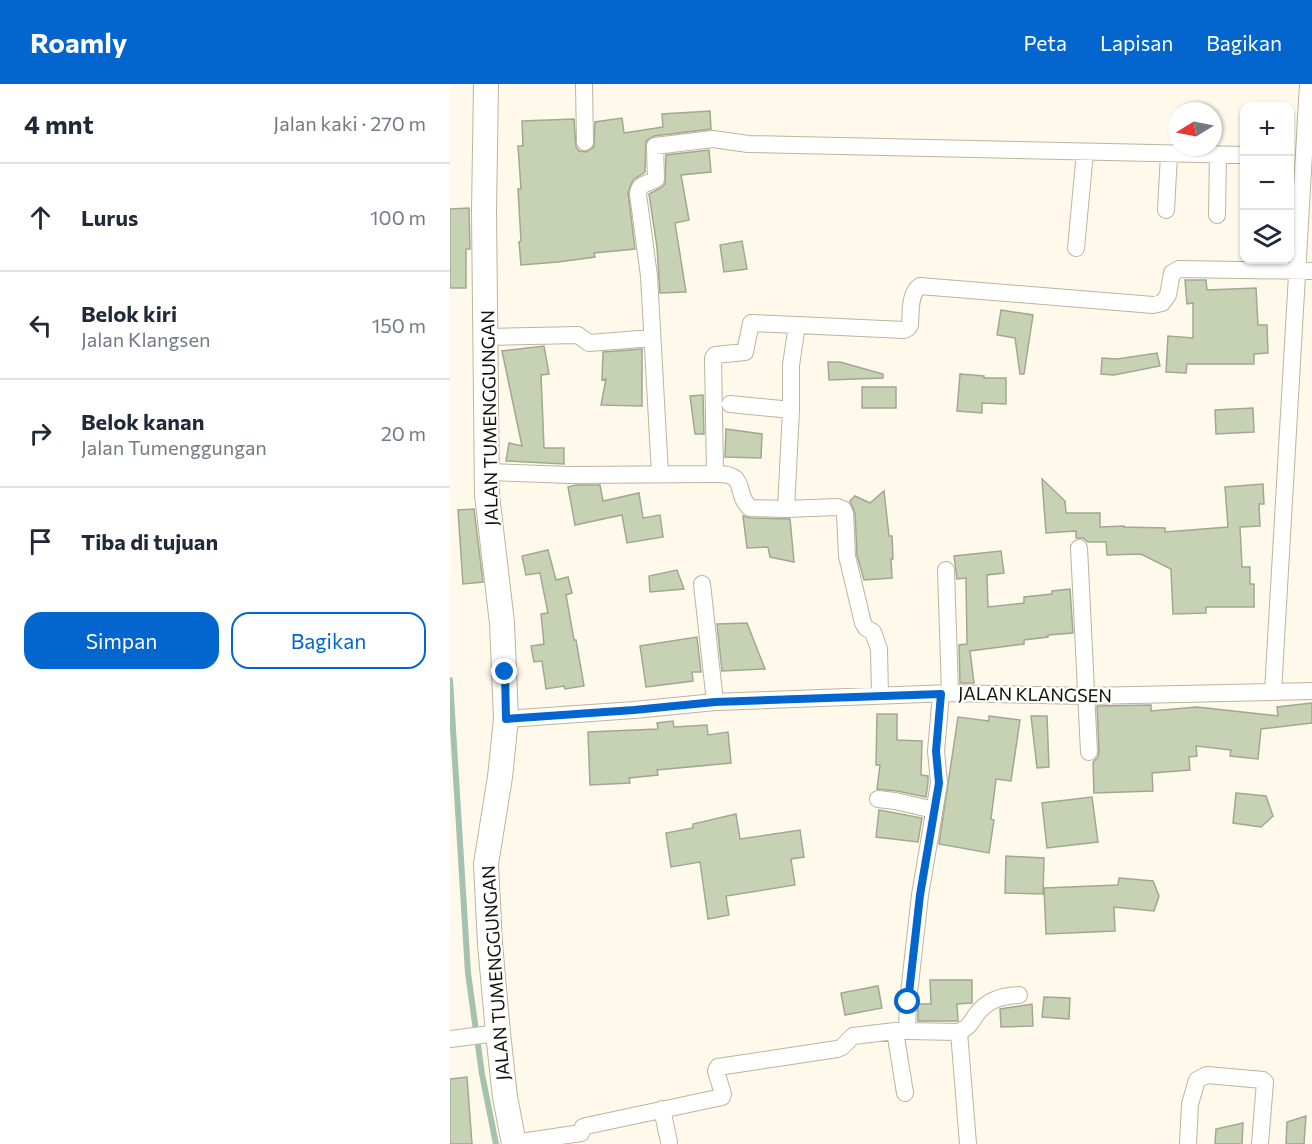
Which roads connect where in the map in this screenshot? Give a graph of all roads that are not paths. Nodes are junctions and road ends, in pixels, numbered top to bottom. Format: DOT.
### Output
graph roads {
  1 [pos="486,84"];
  2 [pos="584,84"];
  3 [pos="1308,84"];
  4 [pos="585,142"];
  5 [pos="1085,152"];
  6 [pos="1168,154"];
  7 [pos="1222,155"];
  8 [pos="1240,155"];
  9 [pos="1169,156"];
  10 [pos="1218,156"];
  11 [pos="1297,157"];
  12 [pos="1166,210"];
  13 [pos="1217,215"];
  14 [pos="1076,248"];
  15 [pos="1305,271"];
  16 [pos="797,325"];
  17 [pos="487,337"];
  18 [pos="652,338"];
  19 [pos="730,404"];
  20 [pos="791,410"];
  21 [pos="487,472"];
  22 [pos="660,474"];
  23 [pos="715,474"];
  24 [pos="786,509"];
  25 [pos="1079,548"];
  26 [pos="946,570"];
  27 [pos="702,584"];
  28 [pos="1312,691"];
  29 [pos="1273,692"];
  30 [pos="946,694"];
  31 [pos="880,696"];
  32 [pos="1088,696"];
  33 [pos="715,702"];
  34 [pos="506,719"];
  35 [pos="1089,752"];
  36 [pos="878,799"];
  37 [pos="934,810"];
  38 [pos="1019,995"];
  39 [pos="901,1030"];
  40 [pos="959,1032"];
  41 [pos="493,1034"];
  42 [pos="454,1039"];
  43 [pos="905,1092"];
  44 [pos="662,1109"];
  45 [pos="582,1138"];
  46 [pos="669,1143"];
  47 [pos="514,1144"];
  48 [pos="968,1144"];
  49 [pos="1188,1144"];
  50 [pos="1260,1144"];
  1 -- 17 [label="street, JALAN TUMENGGUNGAN"];
  2 -- 4 [label="street"];
  3 -- 11 [label="street"];
  5 -- 6 [label="street"];
  5 -- 14 [label="street"];
  5 -- 18 [label="street"];
  7 -- 8 [label="street"];
  9 -- 12 [label="street"];
  10 -- 13 [label="street"];
  11 -- 15 [label="street"];
  15 -- 16 [label="street"];
  15 -- 29 [label="street"];
  16 -- 20 [label="street"];
  16 -- 23 [label="street"];
  17 -- 18 [label="street"];
  17 -- 21 [label="street, JALAN TUMENGGUNGAN"];
  18 -- 22 [label="street"];
  19 -- 20 [label="street"];
  20 -- 24 [label="street"];
  21 -- 22 [label="street"];
  21 -- 34 [label="street, JALAN TUMENGGUNGAN"];
  22 -- 23 [label="street"];
  23 -- 24 [label="street"];
  24 -- 31 [label="street"];
  25 -- 32 [label="street"];
  26 -- 30 [label="street"];
  27 -- 33 [label="street"];
  28 -- 29 [label="street, JALAN KLANGSEN"];
  29 -- 32 [label="street, JALAN KLANGSEN"];
  30 -- 31 [label="street, JALAN KLANGSEN"];
  30 -- 32 [label="street, JALAN KLANGSEN"];
  30 -- 37 [label="street"];
  31 -- 33 [label="street, JALAN KLANGSEN"];
  32 -- 35 [label="street"];
  33 -- 34 [label="street, JALAN KLANGSEN"];
  34 -- 41 [label="street, JALAN TUMENGGUNGAN"];
  36 -- 37 [label="street"];
  37 -- 39 [label="street"];
  38 -- 40 [label="street"];
  39 -- 40 [label="street"];
  39 -- 43 [label="street"];
  39 -- 44 [label="street"];
  40 -- 48 [label="street"];
  41 -- 42 [label="street"];
  41 -- 47 [label="street, JALAN TUMENGGUNGAN"];
  44 -- 45 [label="street"];
  44 -- 46 [label="street"];
  45 -- 47 [label="street"];
  49 -- 50 [label="street"];
}
